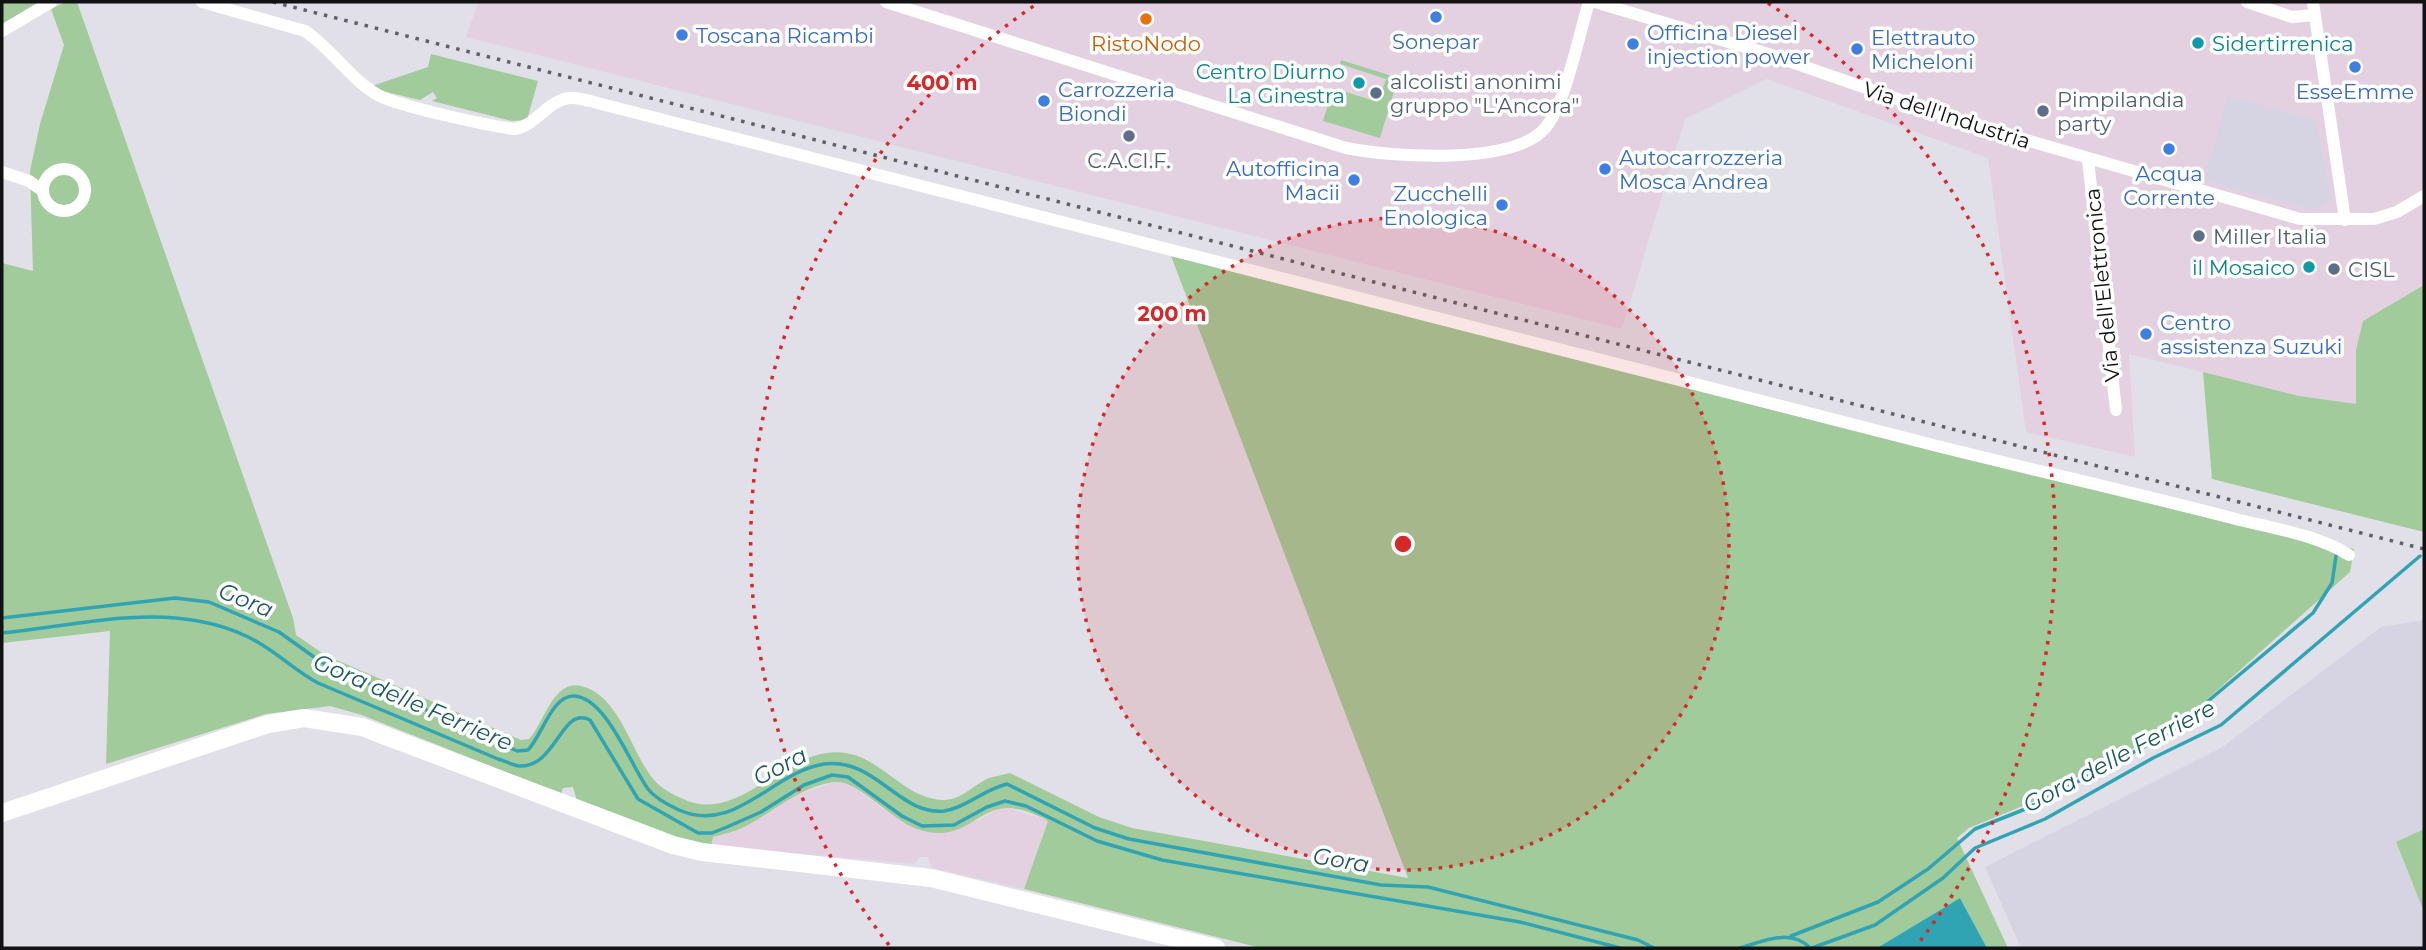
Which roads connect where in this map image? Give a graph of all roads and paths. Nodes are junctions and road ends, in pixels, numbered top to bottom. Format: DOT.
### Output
graph roads {
  1 [pos="51,2"];
  2 [pos="202,2"];
  3 [pos="886,2"];
  4 [pos="1589,2"];
  5 [pos="1595,2"];
  6 [pos="2246,2"];
  7 [pos="2313,2"];
  8 [pos="2315,15"];
  9 [pos="2,31"];
  10 [pos="2088,160"];
  11 [pos="2,172"];
  12 [pos="45,185"];
  13 [pos="2424,196"];
  14 [pos="2345,220"];
  15 [pos="2116,410"];
  16 [pos="2348,555"];
  17 [pos="2,813"];
  18 [pos="1216,948"];
  1 -- 9 [label="street"];
  2 -- 16 [label="street"];
  3 -- 4 [label="street"];
  5 -- 10 [label="street, Via dell'Industria"];
  6 -- 8 [label="street"];
  7 -- 8 [label="street"];
  8 -- 14 [label="street"];
  10 -- 14 [label="street, Via dell'Industria"];
  10 -- 15 [label="street, Via dell'Elettronica"];
  11 -- 12 [label="street"];
  13 -- 14 [label="street, Via dell'Industria"];
  17 -- 18 [label="street"];
}
